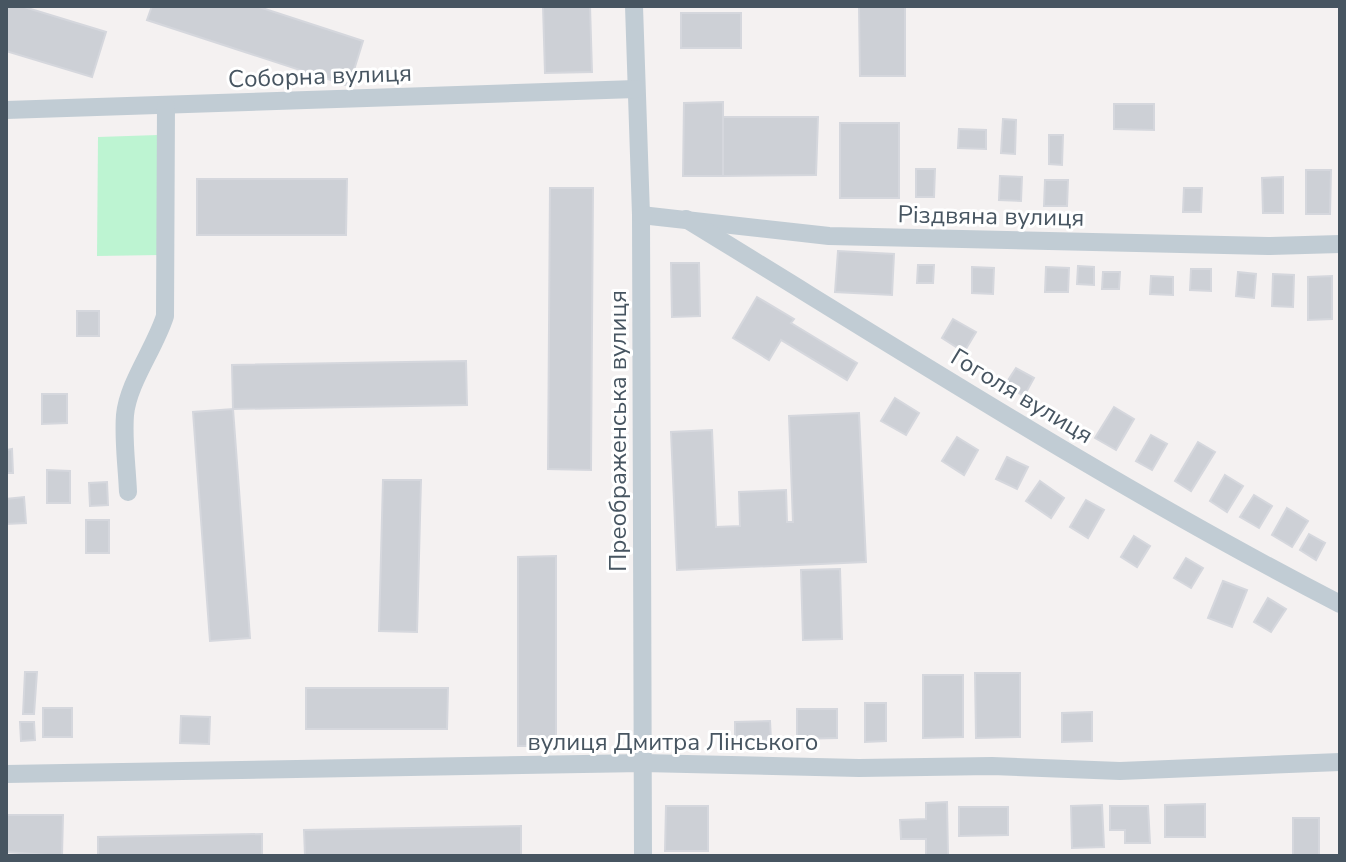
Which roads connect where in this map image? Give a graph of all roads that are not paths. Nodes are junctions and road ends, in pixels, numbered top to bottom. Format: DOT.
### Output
graph roads {
  1 [pos="634,6"];
  2 [pos="636,89"];
  3 [pos="166,106"];
  4 [pos="6,110"];
  5 [pos="641,215"];
  6 [pos="686,219"];
  7 [pos="1340,244"];
  8 [pos="128,492"];
  9 [pos="1340,604"];
  10 [pos="1340,762"];
  11 [pos="643,763"];
  12 [pos="6,774"];
  13 [pos="643,856"];
  1 -- 2 [label="street, Преображенська вулиця"];
  2 -- 3 [label="street, Соборна вулиця"];
  2 -- 5 [label="street, Преображенська вулиця"];
  3 -- 4 [label="street, Соборна вулиця"];
  3 -- 8 [label="street"];
  5 -- 6 [label="street, Різдвяна вулиця"];
  5 -- 11 [label="street, Преображенська вулиця"];
  6 -- 7 [label="street, Різдвяна вулиця"];
  6 -- 9 [label="street, Гоголя вулиця"];
  10 -- 11 [label="street, вулиця Дмитра Лінського"];
  11 -- 12 [label="street, вулиця Дмитра Лінського"];
  11 -- 13 [label="street, Преображенська вулиця"];
}
